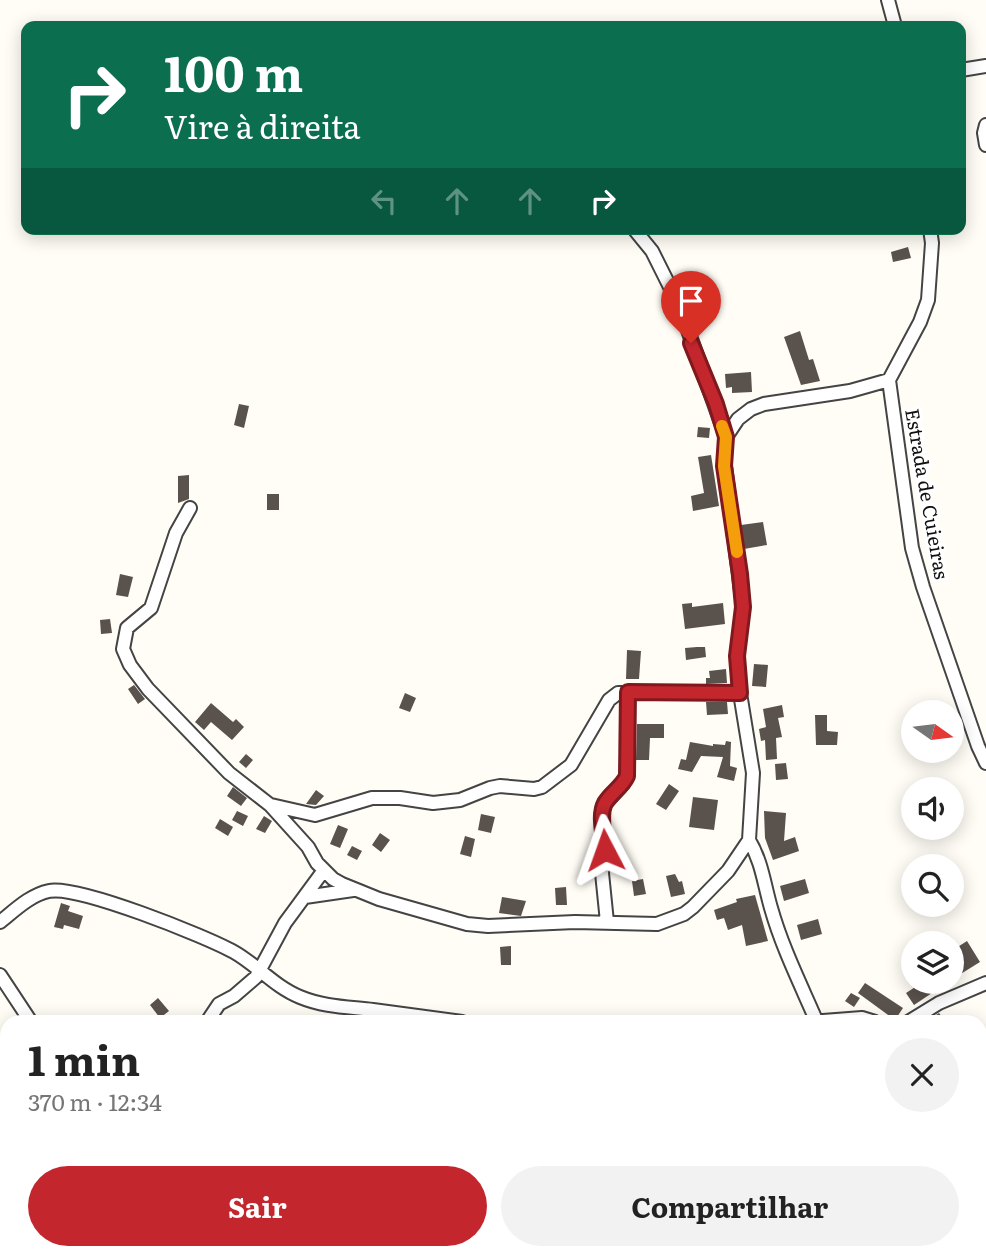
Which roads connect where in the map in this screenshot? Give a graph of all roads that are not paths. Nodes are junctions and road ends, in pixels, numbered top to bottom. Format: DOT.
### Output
graph roads {
  1 [pos="888,0"];
  2 [pos="894,21"];
  3 [pos="986,66"];
  4 [pos="966,69"];
  5 [pos="986,125"];
  6 [pos="986,145"];
  7 [pos="639,235"];
  8 [pos="931,235"];
  9 [pos="890,380"];
  10 [pos="726,437"];
  11 [pos="190,508"];
  12 [pos="628,692"];
  13 [pos="740,693"];
  14 [pos="986,763"];
  15 [pos="270,805"];
  16 [pos="749,840"];
  17 [pos="324,870"];
  18 [pos="355,889"];
  19 [pos="305,897"];
  20 [pos="0,922"];
  21 [pos="607,922"];
  22 [pos="259,971"];
  23 [pos="0,975"];
  24 [pos="986,983"];
  25 [pos="26,1015"];
  26 [pos="212,1015"];
  27 [pos="404,1015"];
  28 [pos="811,1015"];
  29 [pos="919,1015"];
  1 -- 2 [label="street"];
  3 -- 4 [label="street"];
  5 -- 6 [label="street"];
  7 -- 10 [label="street"];
  8 -- 9 [label="street"];
  9 -- 10 [label="street"];
  9 -- 14 [label="street, Estrada de Cuieiras"];
  10 -- 13 [label="street"];
  11 -- 15 [label="street"];
  12 -- 13 [label="street"];
  12 -- 15 [label="street"];
  12 -- 21 [label="street"];
  13 -- 16 [label="street"];
  15 -- 17 [label="street"];
  16 -- 21 [label="street"];
  16 -- 28 [label="street"];
  17 -- 18 [label="street"];
  17 -- 19 [label="street"];
  18 -- 19 [label="street"];
  18 -- 21 [label="street"];
  19 -- 22 [label="street"];
  20 -- 22 [label="street"];
  22 -- 26 [label="street"];
  22 -- 27 [label="street"];
  23 -- 25 [label="street"];
  24 -- 29 [label="street"];
}
